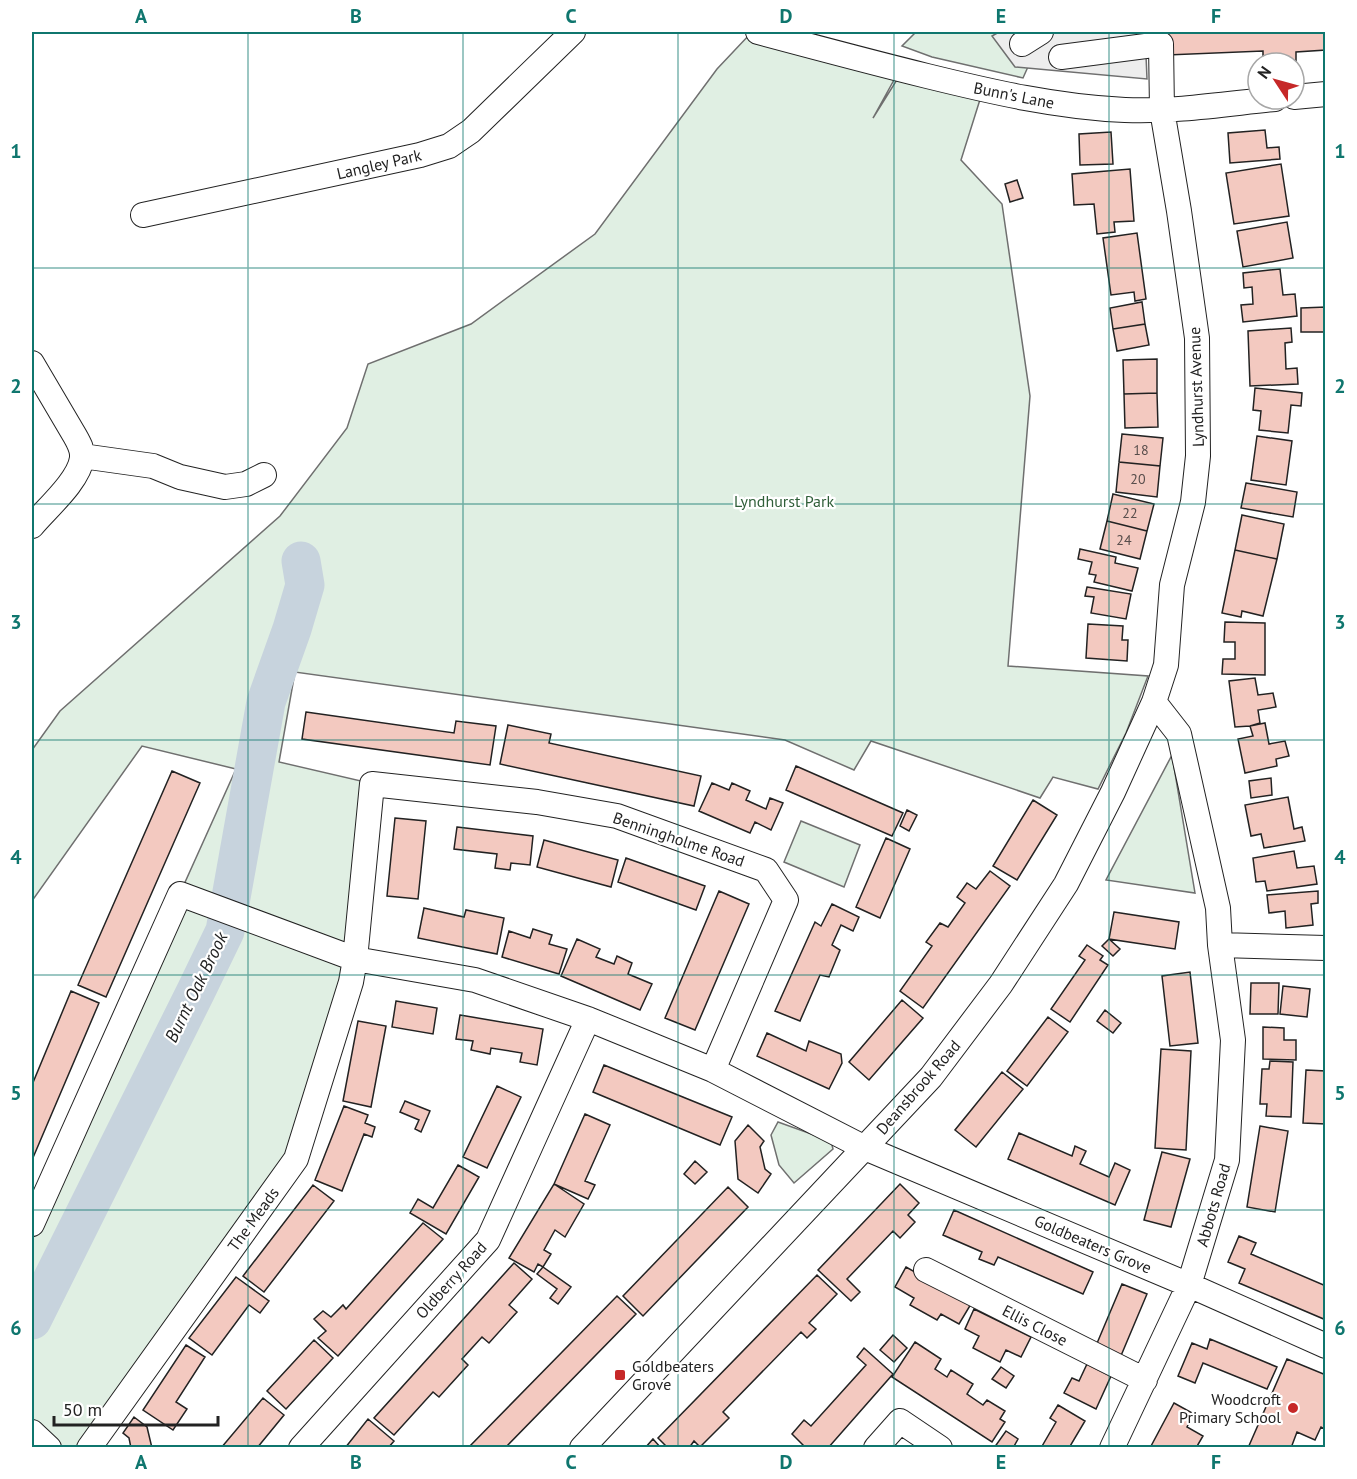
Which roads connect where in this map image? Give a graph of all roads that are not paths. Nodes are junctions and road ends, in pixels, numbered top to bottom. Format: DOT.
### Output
graph roads {
  1 [pos="573,32"];
  2 [pos="758,32"];
  3 [pos="1061,57"];
  4 [pos="1326,94"];
  5 [pos="1306,96"];
  6 [pos="1246,102"];
  7 [pos="1161,110"];
  8 [pos="143,215"];
  9 [pos="32,363"];
  10 [pos="79,446"];
  11 [pos="264,475"];
  12 [pos="32,526"];
  13 [pos="1166,664"];
  14 [pos="1154,702"];
  15 [pos="372,784"];
  16 [pos="1220,945"];
  17 [pos="1326,948"];
  18 [pos="356,959"];
  19 [pos="588,1019"];
  20 [pos="713,1070"];
  21 [pos="865,1148"];
  22 [pos="32,1224"];
  23 [pos="926,1270"];
  24 [pos="1189,1285"];
  25 [pos="1326,1346"];
  26 [pos="1145,1380"];
  27 [pos="32,1432"];
  28 [pos="49,1448"];
  29 [pos="89,1448"];
  30 [pos="301,1448"];
  31 [pos="582,1448"];
  32 [pos="876,1448"];
  33 [pos="940,1448"];
  34 [pos="1112,1448"];
  1 -- 8 [label="street, Langley Park"];
  2 -- 7 [label="street, Bunn's Lane"];
  3 -- 7 [label="street, Lyndhurst Avenue"];
  4 -- 5 [label="street"];
  6 -- 7 [label="street, Bunn's Lane"];
  7 -- 13 [label="street, Lyndhurst Avenue"];
  9 -- 10 [label="street"];
  10 -- 11 [label="street"];
  10 -- 12 [label="street"];
  13 -- 14 [label="street, Deansbrook Road"];
  14 -- 16 [label="street"];
  14 -- 21 [label="street, Deansbrook Road"];
  15 -- 18 [label="street, The Meads"];
  15 -- 20 [label="street, Benningholme Road"];
  16 -- 17 [label="street"];
  16 -- 24 [label="street, Abbots Road"];
  18 -- 19 [label="street, Goldbeaters Grove"];
  18 -- 22 [label="street"];
  18 -- 29 [label="street, The Meads"];
  19 -- 20 [label="street, Goldbeaters Grove"];
  19 -- 30 [label="street, Oldberry Road"];
  20 -- 21 [label="street, Goldbeaters Grove"];
  21 -- 24 [label="street, Goldbeaters Grove"];
  21 -- 31 [label="street, Deansbrook Road"];
  23 -- 26 [label="street, Ellis Close"];
  24 -- 25 [label="street, Goldbeaters Grove"];
  24 -- 26 [label="street, Abbots Road"];
  26 -- 34 [label="street, Abbots Road"];
  27 -- 28 [label="street"];
  32 -- 33 [label="street"];
}
